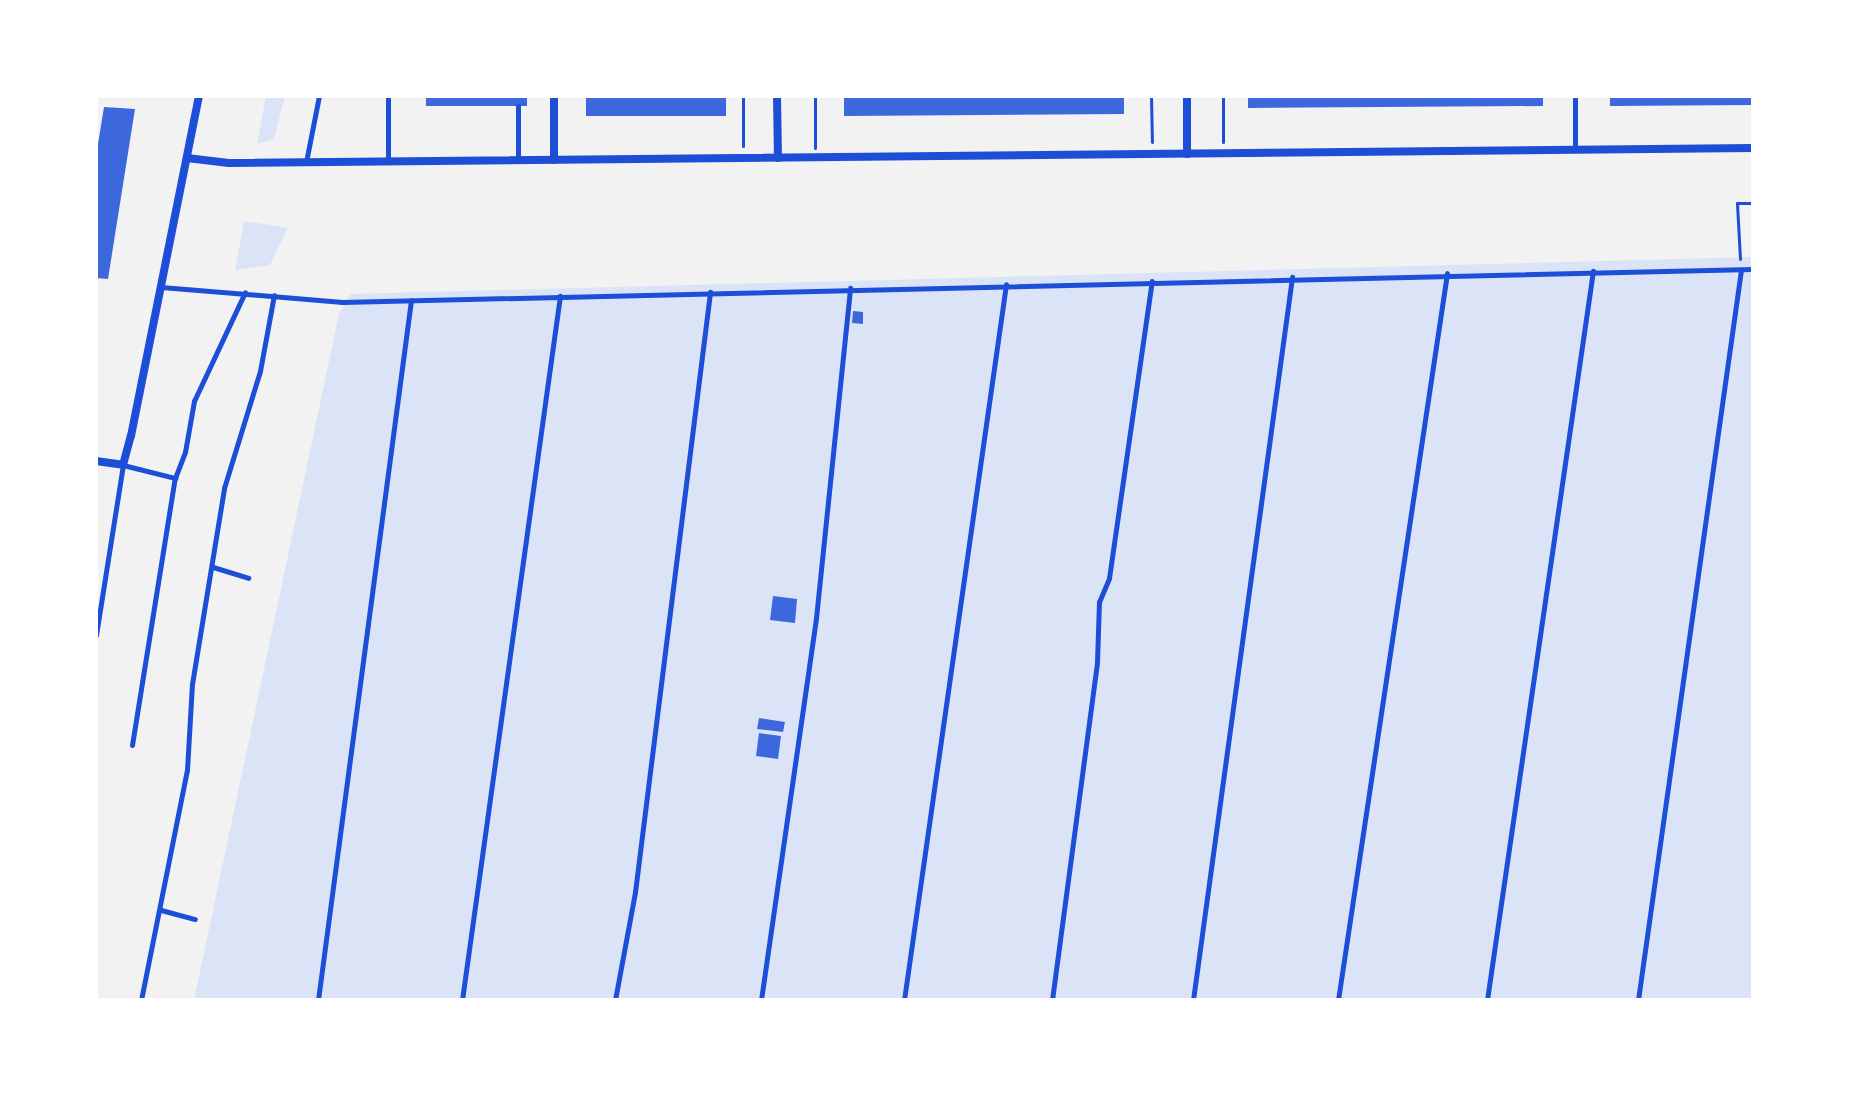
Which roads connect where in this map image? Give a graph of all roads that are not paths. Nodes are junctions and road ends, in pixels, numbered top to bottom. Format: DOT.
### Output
graph roads {
  1 [pos="199,96"];
  2 [pos="319,96"];
  3 [pos="388,96"];
  4 [pos="554,96"];
  5 [pos="777,96"];
  6 [pos="1187,96"];
  7 [pos="1575,96"];
  8 [pos="518,106"];
  9 [pos="1753,148"];
  10 [pos="1575,150"];
  11 [pos="1187,154"];
  12 [pos="187,158"];
  13 [pos="778,158"];
  14 [pos="518,160"];
  15 [pos="554,160"];
  16 [pos="306,162"];
  17 [pos="388,162"];
  18 [pos="1753,269"];
  19 [pos="1741,270"];
  20 [pos="1593,271"];
  21 [pos="1447,273"];
  22 [pos="1292,277"];
  23 [pos="1152,281"];
  24 [pos="1006,284"];
  25 [pos="161,287"];
  26 [pos="850,288"];
  27 [pos="245,292"];
  28 [pos="710,292"];
  29 [pos="274,295"];
  30 [pos="560,296"];
  31 [pos="411,300"];
  32 [pos="96,461"];
  33 [pos="123,465"];
  34 [pos="175,478"];
  35 [pos="213,567"];
  36 [pos="248,578"];
  37 [pos="96,635"];
  38 [pos="132,745"];
  39 [pos="161,910"];
  40 [pos="195,919"];
  41 [pos="141,1000"];
  42 [pos="318,1000"];
  43 [pos="462,1000"];
  44 [pos="615,1000"];
  45 [pos="761,1000"];
  46 [pos="904,1000"];
  47 [pos="1052,1000"];
  48 [pos="1193,1000"];
  49 [pos="1338,1000"];
  50 [pos="1487,1000"];
  51 [pos="1638,1000"];
  1 -- 12 [label="street"];
  2 -- 16 [label="lane"];
  3 -- 17 [label="lane"];
  4 -- 15 [label="street"];
  5 -- 13 [label="street"];
  6 -- 11 [label="street"];
  7 -- 10 [label="lane"];
  8 -- 14 [label="lane"];
  9 -- 10 [label="street"];
  10 -- 11 [label="street"];
  11 -- 13 [label="street"];
  12 -- 16 [label="street"];
  12 -- 25 [label="street"];
  13 -- 15 [label="street"];
  14 -- 15 [label="street"];
  14 -- 17 [label="street"];
  16 -- 17 [label="street"];
  18 -- 19 [label="lane"];
  19 -- 20 [label="lane"];
  19 -- 51 [label="lane"];
  20 -- 21 [label="lane"];
  20 -- 50 [label="lane"];
  21 -- 22 [label="lane"];
  21 -- 49 [label="lane"];
  22 -- 23 [label="lane"];
  22 -- 48 [label="lane"];
  23 -- 24 [label="lane"];
  23 -- 47 [label="lane"];
  24 -- 26 [label="lane"];
  24 -- 46 [label="lane"];
  25 -- 27 [label="lane"];
  25 -- 33 [label="street"];
  26 -- 28 [label="lane"];
  26 -- 45 [label="lane"];
  27 -- 29 [label="lane"];
  27 -- 34 [label="lane"];
  28 -- 30 [label="lane"];
  28 -- 44 [label="lane"];
  29 -- 31 [label="lane"];
  29 -- 35 [label="lane"];
  30 -- 31 [label="lane"];
  30 -- 43 [label="lane"];
  31 -- 42 [label="lane"];
  32 -- 33 [label="street"];
  33 -- 34 [label="lane"];
  33 -- 37 [label="lane"];
  34 -- 38 [label="lane"];
  35 -- 36 [label="lane"];
  35 -- 39 [label="lane"];
  39 -- 40 [label="lane"];
  39 -- 41 [label="lane"];
}
